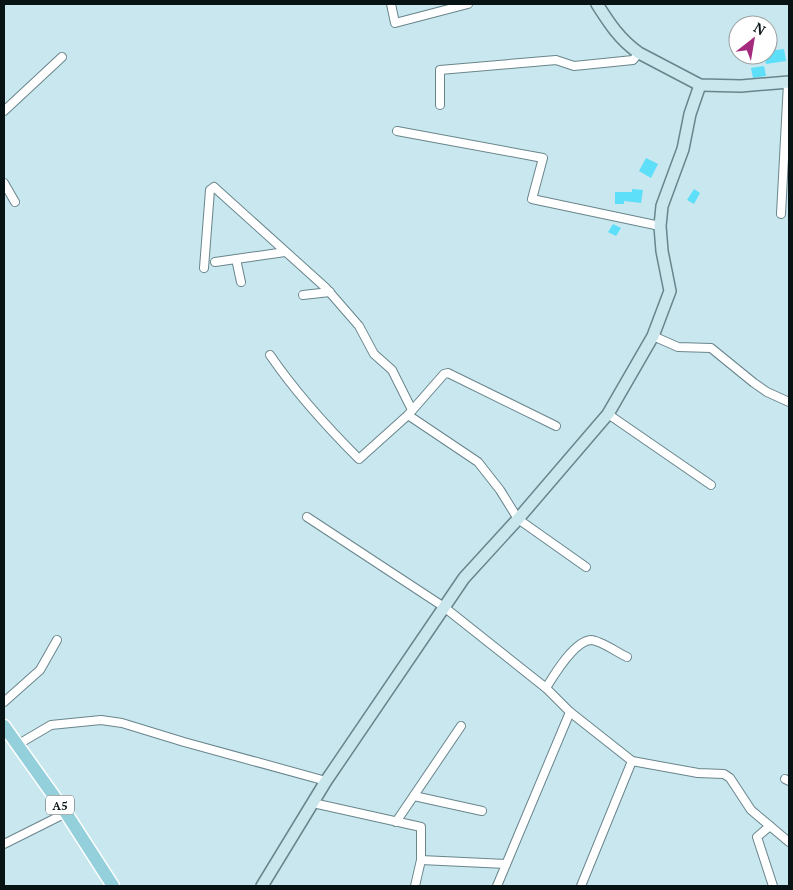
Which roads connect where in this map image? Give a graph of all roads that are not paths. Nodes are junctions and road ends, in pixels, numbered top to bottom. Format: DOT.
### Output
graph roads {
  1 [pos="391,4"];
  2 [pos="468,4"];
  3 [pos="597,4"];
  4 [pos="638,53"];
  5 [pos="62,57"];
  6 [pos="789,83"];
  7 [pos="700,85"];
  8 [pos="440,105"];
  9 [pos="4,111"];
  10 [pos="397,131"];
  11 [pos="4,183"];
  12 [pos="15,202"];
  13 [pos="781,214"];
  14 [pos="660,226"];
  15 [pos="285,252"];
  16 [pos="236,259"];
  17 [pos="215,262"];
  18 [pos="204,268"];
  19 [pos="241,282"];
  20 [pos="330,292"];
  21 [pos="303,295"];
  22 [pos="653,336"];
  23 [pos="270,354"];
  24 [pos="789,402"];
  25 [pos="410,413"];
  26 [pos="608,414"];
  27 [pos="556,426"];
  28 [pos="711,485"];
  29 [pos="306,517"];
  30 [pos="518,519"];
  31 [pos="586,567"];
  32 [pos="444,608"];
  33 [pos="57,640"];
  34 [pos="627,657"];
  35 [pos="546,688"];
  36 [pos="4,702"];
  37 [pos="570,712"];
  38 [pos="4,726"];
  39 [pos="461,726"];
  40 [pos="17,744"];
  41 [pos="632,761"];
  42 [pos="326,781"];
  43 [pos="414,796"];
  44 [pos="313,803"];
  45 [pos="482,811"];
  46 [pos="66,813"];
  47 [pos="396,822"];
  48 [pos="770,826"];
  49 [pos="789,842"];
  50 [pos="4,844"];
  51 [pos="421,860"];
  52 [pos="506,864"];
  53 [pos="113,886"];
  54 [pos="262,886"];
  55 [pos="415,886"];
  56 [pos="497,886"];
  57 [pos="581,886"];
  58 [pos="773,886"];
  1 -- 2 [label="street"];
  3 -- 4 [label="street"];
  4 -- 7 [label="street"];
  4 -- 8 [label="street"];
  5 -- 9 [label="street"];
  6 -- 7 [label="street"];
  6 -- 13 [label="street"];
  7 -- 14 [label="street"];
  10 -- 14 [label="street"];
  11 -- 12 [label="street"];
  14 -- 22 [label="street"];
  15 -- 16 [label="street"];
  15 -- 18 [label="street"];
  15 -- 20 [label="street"];
  16 -- 17 [label="street"];
  16 -- 19 [label="street"];
  20 -- 21 [label="street"];
  20 -- 25 [label="street"];
  22 -- 24 [label="street"];
  22 -- 26 [label="street"];
  23 -- 25 [label="street"];
  25 -- 27 [label="street"];
  25 -- 30 [label="street"];
  26 -- 28 [label="street"];
  26 -- 30 [label="street"];
  29 -- 32 [label="street"];
  30 -- 31 [label="street"];
  30 -- 32 [label="street"];
  32 -- 35 [label="street"];
  32 -- 42 [label="street"];
  33 -- 36 [label="street"];
  34 -- 35 [label="street"];
  35 -- 37 [label="street"];
  37 -- 41 [label="street"];
  37 -- 52 [label="street"];
  38 -- 40 [label="main road, A5"];
  39 -- 43 [label="street"];
  40 -- 42 [label="street"];
  40 -- 46 [label="main road, A5"];
  41 -- 48 [label="street"];
  41 -- 57 [label="street"];
  42 -- 44 [label="street"];
  43 -- 45 [label="street"];
  43 -- 47 [label="street"];
  44 -- 47 [label="street"];
  44 -- 54 [label="street"];
  46 -- 50 [label="street"];
  46 -- 53 [label="main road, A5"];
  47 -- 51 [label="street"];
  48 -- 49 [label="street"];
  48 -- 58 [label="street"];
  51 -- 52 [label="street"];
  51 -- 55 [label="street"];
  52 -- 56 [label="street"];
}
